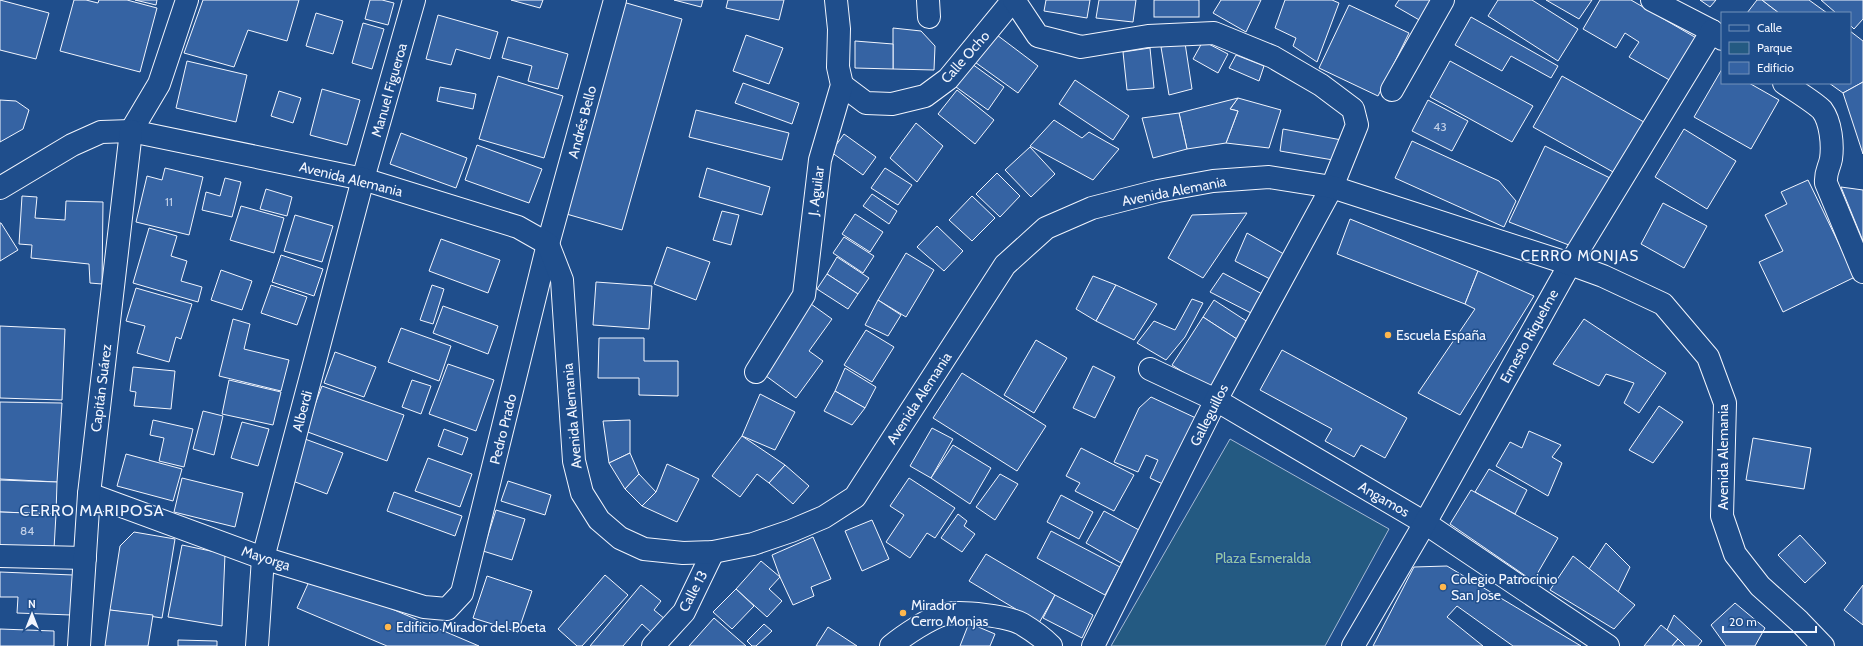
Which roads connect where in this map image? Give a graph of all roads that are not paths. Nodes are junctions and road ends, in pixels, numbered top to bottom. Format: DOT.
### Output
graph roads {
  1 [pos="186,0"];
  2 [pos="414,0"];
  3 [pos="615,0"];
  4 [pos="836,0"];
  5 [pos="1014,0"];
  6 [pos="1443,0"];
  7 [pos="1652,0"];
  8 [pos="1717,35"];
  9 [pos="1785,84"];
  10 [pos="842,85"];
  11 [pos="1392,90"];
  12 [pos="131,131"];
  13 [pos="363,179"];
  14 [pos="1332,187"];
  15 [pos="0,188"];
  16 [pos="548,244"];
  17 [pos="1570,264"];
  18 [pos="1863,272"];
  19 [pos="1150,369"];
  20 [pos="756,372"];
  21 [pos="1216,400"];
  22 [pos="89,494"];
  23 [pos="1425,523"];
  24 [pos="713,552"];
  25 [pos="0,556"];
  26 [pos="85,558"];
  27 [pos="263,558"];
  28 [pos="447,609"];
  29 [pos="79,646"];
  30 [pos="257,646"];
  31 [pos="653,646"];
  32 [pos="891,646"];
  33 [pos="1051,646"];
  34 [pos="1093,646"];
  35 [pos="1353,646"];
  36 [pos="1608,646"];
  37 [pos="1823,646"];
  1 -- 12 [label="street"];
  2 -- 13 [label="street, Manuel Figueroa"];
  3 -- 16 [label="street, Andrés Bello"];
  4 -- 10 [label="street, J. Aguilar"];
  5 -- 10 [label="street, Calle Ocho"];
  5 -- 14 [label="street, Galleguillos"];
  6 -- 11 [label="street"];
  7 -- 8 [label="street"];
  8 -- 17 [label="street, Ernesto Riquelme"];
  9 -- 18 [label="street"];
  10 -- 20 [label="street, J. Aguilar"];
  12 -- 13 [label="street, Avenida Alemania"];
  12 -- 15 [label="street, Avenida Alemania"];
  12 -- 22 [label="street, Capitán Suárez"];
  13 -- 16 [label="street, Avenida Alemania"];
  13 -- 27 [label="street, Alberdi"];
  14 -- 17 [label="street, Avenida Alemania"];
  14 -- 21 [label="street, Galleguillos"];
  14 -- 24 [label="street, Avenida Alemania"];
  16 -- 24 [label="street, Avenida Alemania"];
  16 -- 28 [label="street, Pedro Prado"];
  17 -- 23 [label="street, Ernesto Riquelme"];
  17 -- 37 [label="street, Avenida Alemania"];
  19 -- 21 [label="street, Angamos"];
  21 -- 23 [label="street, Angamos"];
  21 -- 34 [label="street, Galleguillos"];
  22 -- 26 [label="street, Capitán Suárez"];
  22 -- 27 [label="street, Mayorga"];
  23 -- 35 [label="street, Ernesto Riquelme"];
  23 -- 36 [label="street, Angamos"];
  24 -- 31 [label="street, Calle 13"];
  25 -- 26 [label="street"];
  26 -- 29 [label="street, Capitán Suárez"];
  27 -- 28 [label="street, Mayorga"];
  27 -- 30 [label="street, Alberdi"];
  32 -- 33 [label="street"];
}
